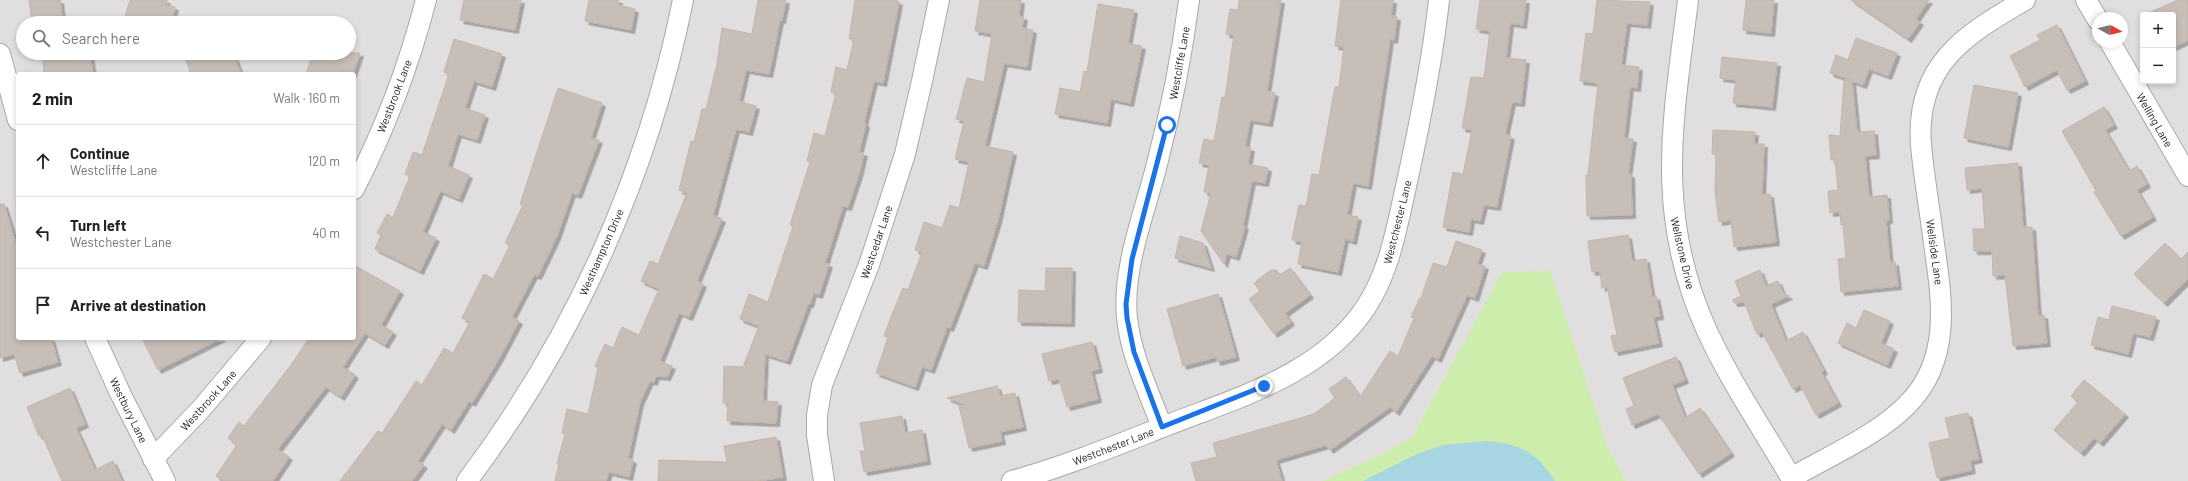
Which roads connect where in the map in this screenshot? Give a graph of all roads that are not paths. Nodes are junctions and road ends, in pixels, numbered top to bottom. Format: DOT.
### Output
graph roads {
  1 [pos="426,0"];
  2 [pos="683,0"];
  3 [pos="939,0"];
  4 [pos="1189,0"];
  5 [pos="1439,0"];
  6 [pos="1688,0"];
  7 [pos="2025,0"];
  8 [pos="2086,0"];
  9 [pos="2093,12"];
  10 [pos="2113,48"];
  11 [pos="0,54"];
  12 [pos="16,113"];
  13 [pos="2188,176"];
  14 [pos="356,185"];
  15 [pos="96,340"];
  16 [pos="258,340"];
  17 [pos="1162,427"];
  18 [pos="153,459"];
  19 [pos="469,480"];
  20 [pos="1792,480"];
  21 [pos="165,481"];
  22 [pos="824,481"];
  23 [pos="1012,481"];
  1 -- 14 [label="street, Westbrook Lane"];
  2 -- 19 [label="street, Westhampton Drive"];
  3 -- 22 [label="street, Westcedar Lane"];
  4 -- 17 [label="street, Westcliffe Lane"];
  5 -- 17 [label="street, Westchester Lane"];
  6 -- 20 [label="street, Wellstone Drive"];
  7 -- 20 [label="street, Wellside Lane"];
  8 -- 9 [label="street"];
  10 -- 13 [label="street, Welling Lane"];
  11 -- 12 [label="street"];
  15 -- 18 [label="street, Westbury Lane"];
  16 -- 18 [label="street, Westbrook Lane"];
  17 -- 23 [label="street, Westchester Lane"];
  18 -- 21 [label="street, Westbury Lane"];
}
